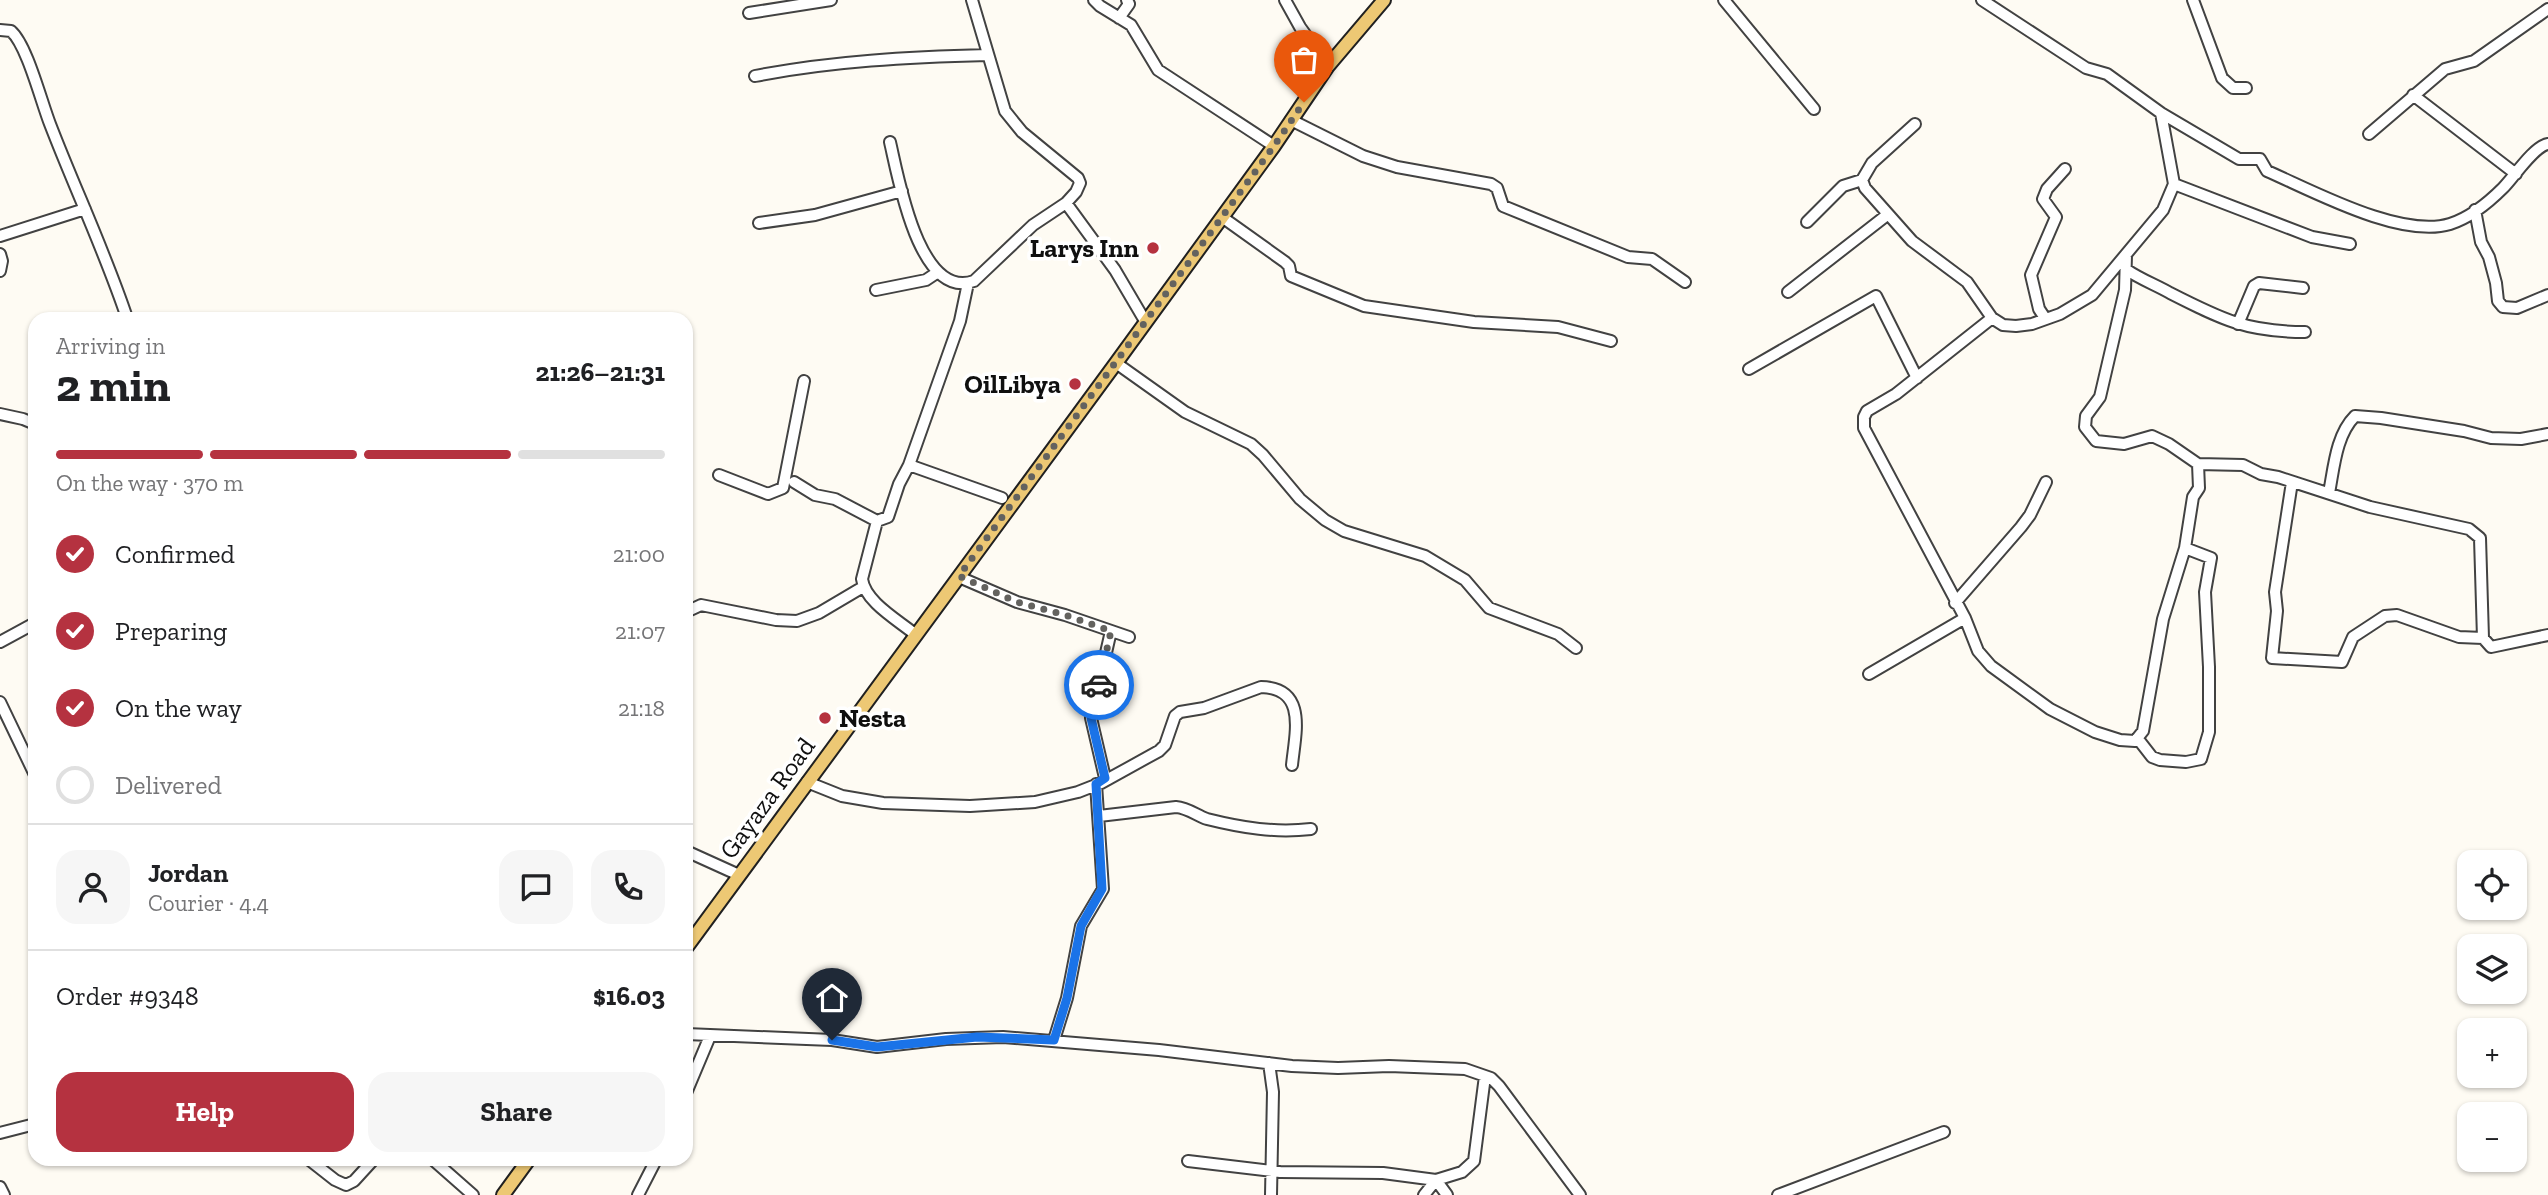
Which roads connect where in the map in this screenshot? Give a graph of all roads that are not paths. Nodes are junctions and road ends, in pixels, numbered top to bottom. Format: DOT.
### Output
graph roads {
  1 [pos="831,0"];
  2 [pos="972,0"];
  3 [pos="1094,0"];
  4 [pos="1127,0"];
  5 [pos="1285,0"];
  6 [pos="1384,0"];
  7 [pos="1724,0"];
  8 [pos="1982,0"];
  9 [pos="2193,0"];
  10 [pos="2548,9"];
  11 [pos="748,13"];
  12 [pos="1119,18"];
  13 [pos="0,30"];
  14 [pos="988,55"];
  15 [pos="1328,66"];
  16 [pos="755,76"];
  17 [pos="2246,88"];
  18 [pos="2413,95"];
  19 [pos="1814,109"];
  20 [pos="2161,113"];
  21 [pos="1291,120"];
  22 [pos="1915,124"];
  23 [pos="2369,134"];
  24 [pos="890,142"];
  25 [pos="2548,144"];
  26 [pos="1274,146"];
  27 [pos="2065,169"];
  28 [pos="2516,174"];
  29 [pos="1862,180"];
  30 [pos="2174,184"];
  31 [pos="902,191"];
  32 [pos="1066,203"];
  33 [pos="85,209"];
  34 [pos="2475,210"];
  35 [pos="1887,215"];
  36 [pos="1222,218"];
  37 [pos="1807,222"];
  38 [pos="759,223"];
  39 [pos="0,236"];
  40 [pos="2350,244"];
  41 [pos="0,254"];
  42 [pos="2126,255"];
  43 [pos="2127,270"];
  44 [pos="0,271"];
  45 [pos="939,272"];
  46 [pos="1685,282"];
  47 [pos="968,283"];
  48 [pos="2303,288"];
  49 [pos="876,290"];
  50 [pos="1788,292"];
  51 [pos="2548,295"];
  52 [pos="125,312"];
  53 [pos="1992,318"];
  54 [pos="2045,318"];
  55 [pos="1145,321"];
  56 [pos="2238,324"];
  57 [pos="2305,332"];
  58 [pos="1611,341"];
  59 [pos="1116,363"];
  60 [pos="1749,369"];
  61 [pos="1917,378"];
  62 [pos="804,381"];
  63 [pos="0,414"];
  64 [pos="28,421"];
  65 [pos="2548,434"];
  66 [pos="2198,464"];
  67 [pos="909,465"];
  68 [pos="719,475"];
  69 [pos="794,482"];
  70 [pos="2046,482"];
  71 [pos="2292,482"];
  72 [pos="2329,493"];
  73 [pos="1002,498"];
  74 [pos="877,521"];
  75 [pos="2185,548"];
  76 [pos="959,576"];
  77 [pos="863,587"];
  78 [pos="1955,603"];
  79 [pos="693,609"];
  80 [pos="1965,618"];
  81 [pos="28,627"];
  82 [pos="1111,631"];
  83 [pos="916,635"];
  84 [pos="2548,635"];
  85 [pos="1129,636"];
  86 [pos="2483,638"];
  87 [pos="0,642"];
  88 [pos="1576,648"];
  89 [pos="1869,674"];
  90 [pos="0,702"];
  91 [pos="2138,739"];
  92 [pos="28,760"];
  93 [pos="1292,765"];
  94 [pos="1101,781"];
  95 [pos="807,782"];
  96 [pos="1099,816"];
  97 [pos="1311,830"];
  98 [pos="693,853"];
  99 [pos="739,875"];
  100 [pos="693,938"];
  101 [pos="693,1035"];
  102 [pos="710,1036"];
  103 [pos="1054,1040"];
  104 [pos="1269,1063"];
  105 [pos="693,1076"];
  106 [pos="1485,1076"];
  107 [pos="28,1126"];
  108 [pos="1944,1132"];
  109 [pos="0,1133"];
  110 [pos="1188,1161"];
  111 [pos="317,1166"];
  112 [pos="368,1166"];
  113 [pos="440,1166"];
  114 [pos="524,1166"];
  115 [pos="653,1166"];
  116 [pos="1270,1170"];
  117 [pos="1436,1180"];
  118 [pos="0,1186"];
  119 [pos="4,1195"];
  120 [pos="474,1195"];
  121 [pos="503,1195"];
  122 [pos="638,1195"];
  123 [pos="1271,1195"];
  124 [pos="1424,1195"];
  125 [pos="1447,1195"];
  126 [pos="1580,1195"];
  127 [pos="1779,1195"];
  1 -- 11 [label="street"];
  2 -- 14 [label="street"];
  3 -- 12 [label="street"];
  4 -- 12 [label="street"];
  5 -- 15 [label="street"];
  6 -- 15 [label="main road, Gayaza Road"];
  7 -- 19 [label="street"];
  8 -- 20 [label="street"];
  9 -- 17 [label="street"];
  10 -- 18 [label="street"];
  12 -- 26 [label="street"];
  13 -- 33 [label="street"];
  14 -- 16 [label="street"];
  14 -- 32 [label="street"];
  15 -- 21 [label="main road, Gayaza Road"];
  18 -- 23 [label="street"];
  18 -- 28 [label="street"];
  20 -- 30 [label="street"];
  20 -- 34 [label="street"];
  21 -- 26 [label="main road, Gayaza Road"];
  21 -- 46 [label="street"];
  22 -- 29 [label="street"];
  24 -- 31 [label="street"];
  25 -- 28 [label="street"];
  26 -- 36 [label="main road, Gayaza Road"];
  27 -- 54 [label="street"];
  28 -- 34 [label="street"];
  29 -- 35 [label="street"];
  29 -- 37 [label="street"];
  30 -- 40 [label="street"];
  30 -- 42 [label="street"];
  31 -- 38 [label="street"];
  31 -- 45 [label="street"];
  32 -- 47 [label="street"];
  32 -- 55 [label="street"];
  33 -- 39 [label="street"];
  33 -- 52 [label="street"];
  34 -- 51 [label="street"];
  35 -- 50 [label="street"];
  35 -- 53 [label="street"];
  36 -- 55 [label="main road, Gayaza Road"];
  36 -- 58 [label="street"];
  41 -- 44 [label="street"];
  42 -- 43 [label="street"];
  42 -- 54 [label="street"];
  43 -- 56 [label="street"];
  43 -- 66 [label="street"];
  45 -- 47 [label="street"];
  45 -- 49 [label="street"];
  47 -- 67 [label="street"];
  48 -- 56 [label="street"];
  53 -- 54 [label="street"];
  53 -- 61 [label="street"];
  55 -- 59 [label="main road, Gayaza Road"];
  56 -- 57 [label="street"];
  59 -- 76 [label="main road, Gayaza Road"];
  59 -- 88 [label="street"];
  60 -- 61 [label="street"];
  61 -- 78 [label="street"];
  62 -- 68 [label="street"];
  63 -- 64 [label="street"];
  65 -- 72 [label="street"];
  66 -- 71 [label="street"];
  66 -- 75 [label="street"];
  67 -- 73 [label="street"];
  67 -- 74 [label="street"];
  69 -- 74 [label="street"];
  70 -- 78 [label="street"];
  71 -- 72 [label="street"];
  71 -- 86 [label="street"];
  72 -- 86 [label="street"];
  74 -- 77 [label="street"];
  75 -- 91 [label="street"];
  75 -- 91 [label="street"];
  76 -- 82 [label="street"];
  76 -- 83 [label="main road, Gayaza Road"];
  77 -- 79 [label="street"];
  77 -- 83 [label="street"];
  78 -- 80 [label="street"];
  80 -- 89 [label="street"];
  80 -- 91 [label="street"];
  81 -- 87 [label="street"];
  82 -- 85 [label="street"];
  82 -- 94 [label="street"];
  83 -- 95 [label="main road, Gayaza Road"];
  84 -- 86 [label="street"];
  90 -- 92 [label="street"];
  93 -- 94 [label="street"];
  94 -- 95 [label="street"];
  94 -- 96 [label="street"];
  95 -- 99 [label="main road, Gayaza Road"];
  96 -- 97 [label="street"];
  96 -- 103 [label="street"];
  98 -- 99 [label="street"];
  99 -- 100 [label="main road, Gayaza Road"];
  101 -- 102 [label="street"];
  102 -- 103 [label="street"];
  102 -- 105 [label="street"];
  103 -- 104 [label="street"];
  104 -- 106 [label="street"];
  104 -- 116 [label="street"];
  106 -- 117 [label="street"];
  106 -- 126 [label="street"];
  107 -- 109 [label="street"];
  108 -- 127 [label="street"];
  110 -- 116 [label="street"];
  111 -- 112 [label="street"];
  113 -- 120 [label="street"];
  114 -- 121 [label="main road"];
  115 -- 122 [label="street"];
  116 -- 117 [label="street"];
  116 -- 123 [label="street"];
  117 -- 124 [label="street"];
  117 -- 125 [label="street"];
  118 -- 119 [label="street"];
}
